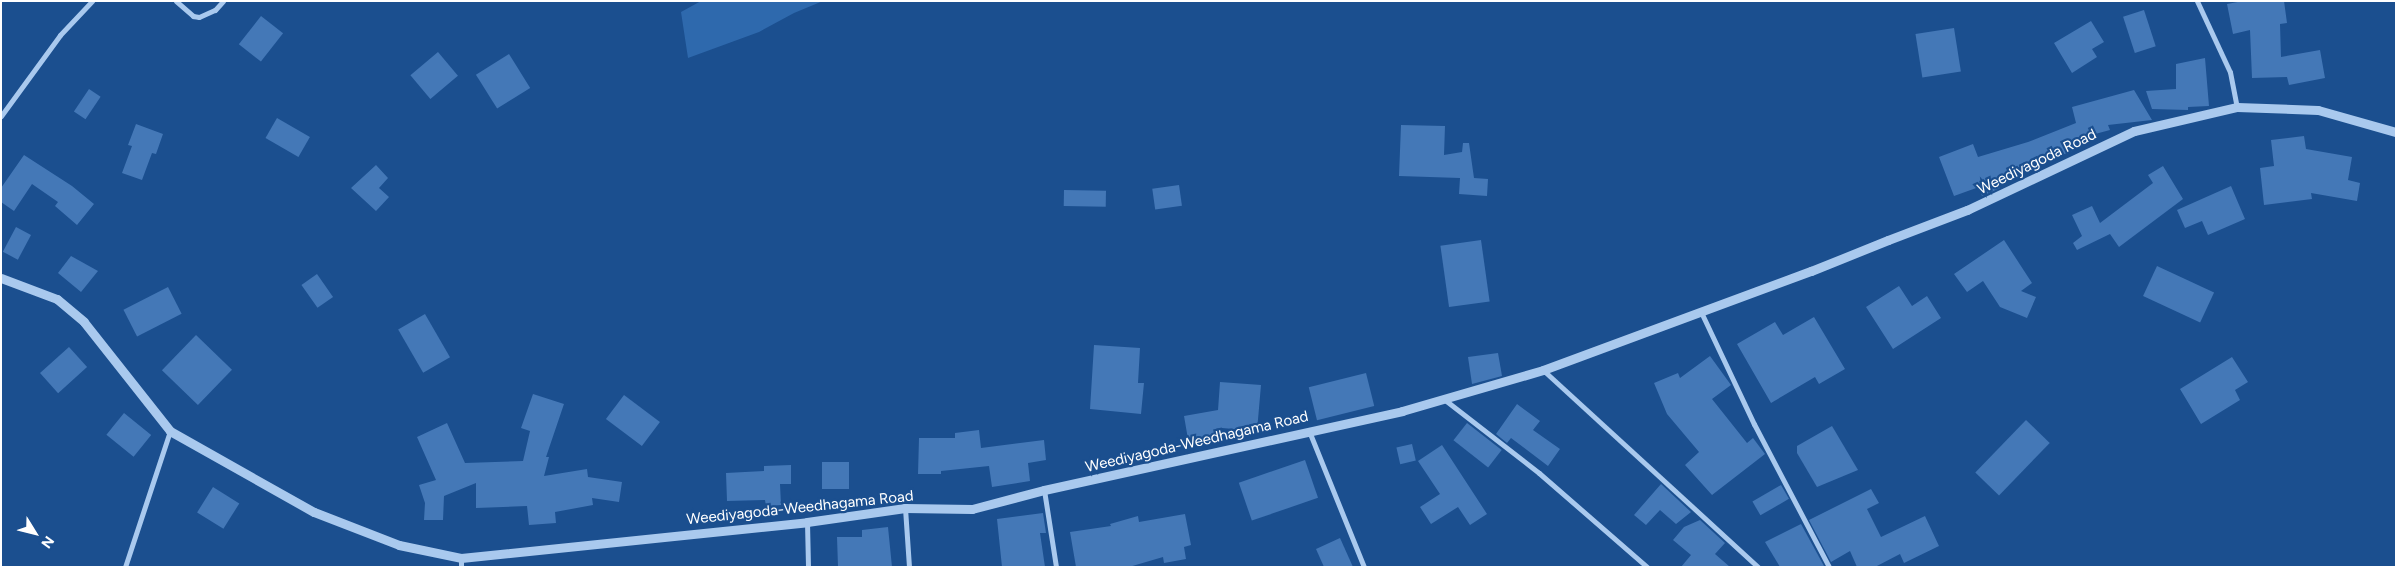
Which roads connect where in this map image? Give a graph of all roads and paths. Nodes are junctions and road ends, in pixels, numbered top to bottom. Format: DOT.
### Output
graph roads {
  1 [pos="92,1"];
  2 [pos="176,1"];
  3 [pos="223,1"];
  4 [pos="2198,1"];
  5 [pos="2237,107"];
  6 [pos="1,116"];
  7 [pos="2396,132"];
  8 [pos="1,278"];
  9 [pos="1700,312"];
  10 [pos="1543,370"];
  11 [pos="1445,400"];
  12 [pos="170,431"];
  13 [pos="1309,431"];
  14 [pos="1044,490"];
  15 [pos="905,508"];
  16 [pos="807,522"];
  17 [pos="461,563"];
  18 [pos="125,567"];
  19 [pos="808,567"];
  20 [pos="909,567"];
  21 [pos="1056,567"];
  22 [pos="1364,567"];
  23 [pos="1647,567"];
  24 [pos="1758,567"];
  25 [pos="1829,567"];
  1 -- 6 [label="street"];
  2 -- 3 [label="street"];
  4 -- 5 [label="street"];
  5 -- 7 [label="street, Weediyagoda Road"];
  5 -- 9 [label="street, Weediyagoda Road"];
  8 -- 12 [label="street, Weediyagoda-Weedhagama Road"];
  9 -- 10 [label="street, Weediyagoda-Weedhagama Road"];
  9 -- 25 [label="street"];
  10 -- 11 [label="street, Weediyagoda-Weedhagama Road"];
  10 -- 24 [label="street"];
  11 -- 13 [label="street, Weediyagoda-Weedhagama Road"];
  11 -- 23 [label="street"];
  12 -- 17 [label="street, Weediyagoda-Weedhagama Road"];
  12 -- 18 [label="street"];
  13 -- 14 [label="street, Weediyagoda-Weedhagama Road"];
  13 -- 22 [label="street"];
  14 -- 15 [label="street, Weediyagoda-Weedhagama Road"];
  14 -- 21 [label="street"];
  15 -- 16 [label="street, Weediyagoda-Weedhagama Road"];
  15 -- 20 [label="street"];
  16 -- 17 [label="street, Weediyagoda-Weedhagama Road"];
  16 -- 19 [label="street"];
}
